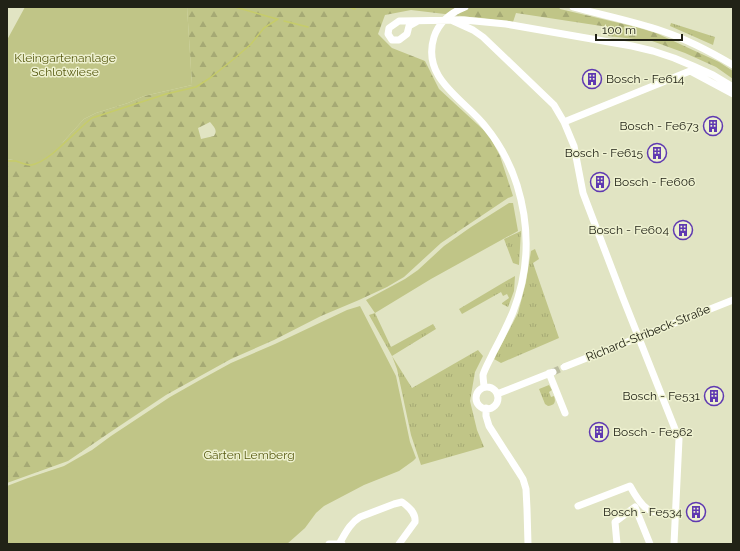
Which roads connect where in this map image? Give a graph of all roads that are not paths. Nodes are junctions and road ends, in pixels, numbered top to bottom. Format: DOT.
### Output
graph roads {
  1 [pos="465,7"];
  2 [pos="573,7"];
  3 [pos="418,20"];
  4 [pos="451,20"];
  5 [pos="733,65"];
  6 [pos="733,87"];
  7 [pos="733,94"];
  8 [pos="564,122"];
  9 [pos="733,300"];
  10 [pos="638,337"];
  11 [pos="564,367"];
  12 [pos="484,387"];
  13 [pos="497,394"];
  14 [pos="486,408"];
  15 [pos="565,413"];
  16 [pos="578,506"];
  17 [pos="676,514"];
  18 [pos="329,544"];
  19 [pos="340,544"];
  20 [pos="399,544"];
  21 [pos="528,544"];
  22 [pos="617,544"];
  23 [pos="650,544"];
  24 [pos="674,544"];
  1 -- 12 [label="street"];
  2 -- 5 [label="street"];
  3 -- 4 [label="street"];
  4 -- 6 [label="street"];
  4 -- 8 [label="street"];
  7 -- 8 [label="street"];
  8 -- 10 [label="street"];
  9 -- 10 [label="street, Richard-Stribeck-Straße"];
  10 -- 11 [label="street, Richard-Stribeck-Straße"];
  10 -- 17 [label="street"];
  12 -- 13 [label="street"];
  12 -- 14 [label="street"];
  13 -- 14 [label="street"];
  13 -- 15 [label="street"];
  14 -- 21 [label="street"];
  16 -- 17 [label="street"];
  17 -- 24 [label="street"];
  18 -- 19 [label="street"];
  19 -- 20 [label="street"];
  22 -- 23 [label="street"];
}
